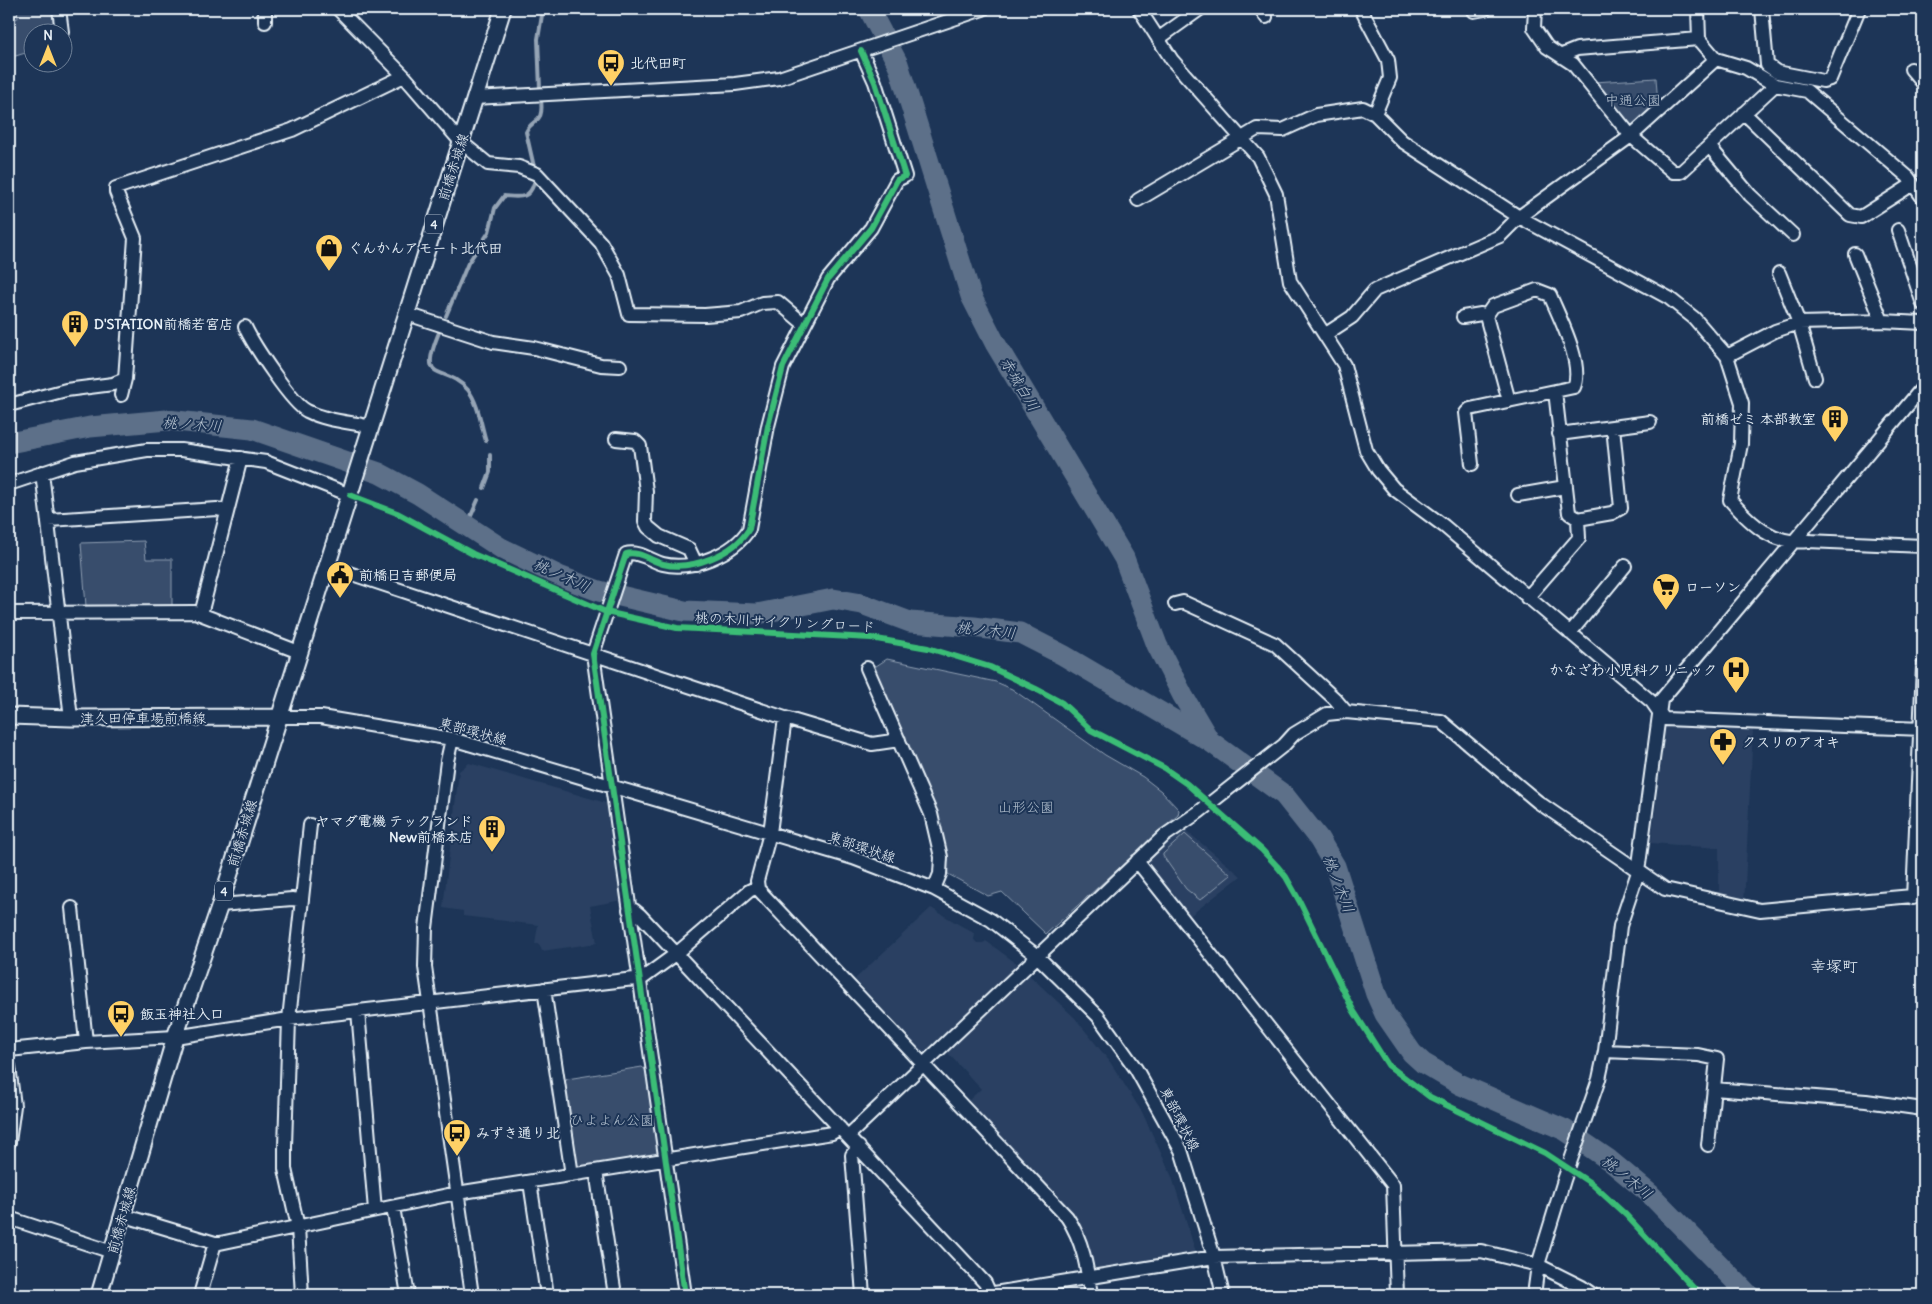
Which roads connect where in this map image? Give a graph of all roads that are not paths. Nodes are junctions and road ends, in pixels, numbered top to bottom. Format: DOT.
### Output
graph roads {
  1 [pos="59,9"];
  2 [pos="338,9"];
  3 [pos="503,9"];
  4 [pos="983,9"];
  5 [pos="1139,9"];
  6 [pos="1200,9"];
  7 [pos="1361,9"];
  8 [pos="1535,9"];
  9 [pos="1698,9"];
  10 [pos="1762,9"];
  11 [pos="1859,9"];
  12 [pos="61,22"];
  13 [pos="1158,39"];
  14 [pos="1699,39"];
  15 [pos="863,51"];
  16 [pos="1562,55"];
  17 [pos="1716,59"];
  18 [pos="1910,69"];
  19 [pos="404,76"];
  20 [pos="1923,83"];
  21 [pos="1775,85"];
  22 [pos="474,98"];
  23 [pos="1375,114"];
  24 [pos="1744,114"];
  25 [pos="1631,136"];
  26 [pos="1240,137"];
  27 [pos="461,142"];
  28 [pos="1709,146"];
  29 [pos="1913,184"];
  30 [pos="1923,198"];
  31 [pos="1138,200"];
  32 [pos="1519,217"];
  33 [pos="1898,230"];
  34 [pos="1793,235"];
  35 [pos="1855,254"];
  36 [pos="1779,273"];
  37 [pos="1923,304"];
  38 [pos="407,314"];
  39 [pos="1486,316"];
  40 [pos="1463,317"];
  41 [pos="1882,321"];
  42 [pos="1799,323"];
  43 [pos="1923,323"];
  44 [pos="804,324"];
  45 [pos="245,327"];
  46 [pos="1326,334"];
  47 [pos="1727,356"];
  48 [pos="620,366"];
  49 [pos="1815,378"];
  50 [pos="125,379"];
  51 [pos="1923,387"];
  52 [pos="1555,391"];
  53 [pos="121,395"];
  54 [pos="1509,401"];
  55 [pos="9,405"];
  56 [pos="1650,422"];
  57 [pos="1613,427"];
  58 [pos="370,434"];
  59 [pos="1559,434"];
  60 [pos="616,439"];
  61 [pos="241,458"];
  62 [pos="1472,464"];
  63 [pos="42,472"];
  64 [pos="9,484"];
  65 [pos="1566,487"];
  66 [pos="351,491"];
  67 [pos="1518,495"];
  68 [pos="227,512"];
  69 [pos="1578,519"];
  70 [pos="49,520"];
  71 [pos="1790,543"];
  72 [pos="1923,546"];
  73 [pos="696,564"];
  74 [pos="328,566"];
  75 [pos="1625,566"];
  76 [pos="1527,598"];
  77 [pos="1175,604"];
  78 [pos="9,613"];
  79 [pos="60,613"];
  80 [pos="201,614"];
  81 [pos="1570,633"];
  82 [pos="299,652"];
  83 [pos="593,654"];
  84 [pos="1923,666"];
  85 [pos="868,668"];
  86 [pos="1346,712"];
  87 [pos="1658,712"];
  88 [pos="9,716"];
  89 [pos="278,716"];
  90 [pos="71,718"];
  91 [pos="785,718"];
  92 [pos="1922,729"];
  93 [pos="452,739"];
  94 [pos="899,740"];
  95 [pos="612,786"];
  96 [pos="310,825"];
  97 [pos="770,833"];
  98 [pos="1137,861"];
  99 [pos="1638,872"];
  100 [pos="757,887"];
  101 [pos="934,889"];
  102 [pos="1918,897"];
  103 [pos="301,900"];
  104 [pos="220,905"];
  105 [pos="72,908"];
  106 [pos="629,910"];
  107 [pos="676,954"];
  108 [pos="1038,956"];
  109 [pos="639,978"];
  110 [pos="544,989"];
  111 [pos="428,1002"];
  112 [pos="358,1010"];
  113 [pos="289,1019"];
  114 [pos="175,1037"];
  115 [pos="86,1042"];
  116 [pos="9,1050"];
  117 [pos="1605,1051"];
  118 [pos="923,1065"];
  119 [pos="9,1066"];
  120 [pos="1714,1089"];
  121 [pos="1923,1109"];
  122 [pos="844,1132"];
  123 [pos="9,1142"];
  124 [pos="1708,1145"];
  125 [pos="859,1147"];
  126 [pos="665,1160"];
  127 [pos="596,1171"];
  128 [pos="572,1175"];
  129 [pos="530,1182"];
  130 [pos="457,1193"];
  131 [pos="393,1207"];
  132 [pos="375,1210"];
  133 [pos="122,1215"];
  134 [pos="9,1218"];
  135 [pos="298,1227"];
  136 [pos="214,1243"];
  137 [pos="112,1252"];
  138 [pos="1396,1253"];
  139 [pos="1214,1257"];
  140 [pos="1538,1265"];
  141 [pos="1088,1277"];
  142 [pos="9,1293"];
  143 [pos="16,1295"];
  144 [pos="99,1295"];
  145 [pos="200,1295"];
  146 [pos="302,1295"];
  147 [pos="408,1295"];
  148 [pos="472,1295"];
  149 [pos="547,1295"];
  150 [pos="615,1295"];
  151 [pos="685,1295"];
  152 [pos="862,1295"];
  153 [pos="986,1295"];
  154 [pos="1091,1295"];
  155 [pos="1223,1295"];
  156 [pos="1397,1295"];
  157 [pos="1534,1295"];
  158 [pos="1593,1295"];
  1 -- 12 [label="street"];
  2 -- 19 [label="street"];
  3 -- 22 [label="main road, 前橋赤城線 / 4"];
  4 -- 15 [label="street"];
  5 -- 13 [label="street"];
  6 -- 13 [label="street"];
  7 -- 23 [label="street"];
  8 -- 16 [label="street"];
  9 -- 14 [label="street"];
  10 -- 11 [label="street"];
  13 -- 26 [label="street"];
  14 -- 16 [label="street"];
  14 -- 17 [label="street"];
  15 -- 22 [label="street"];
  15 -- 44 [label="street"];
  16 -- 25 [label="street"];
  17 -- 21 [label="street"];
  17 -- 25 [label="street"];
  18 -- 20 [label="street"];
  19 -- 27 [label="street"];
  19 -- 50 [label="street"];
  21 -- 24 [label="street"];
  21 -- 29 [label="street"];
  22 -- 27 [label="main road, 前橋赤城線 / 4"];
  23 -- 26 [label="street"];
  23 -- 32 [label="street"];
  24 -- 28 [label="street"];
  24 -- 29 [label="street"];
  25 -- 28 [label="street"];
  25 -- 32 [label="street"];
  26 -- 31 [label="street"];
  26 -- 46 [label="street"];
  27 -- 38 [label="main road, 前橋赤城線 / 4"];
  27 -- 44 [label="street"];
  28 -- 34 [label="street"];
  29 -- 30 [label="street"];
  32 -- 46 [label="street"];
  32 -- 47 [label="street"];
  33 -- 37 [label="street"];
  35 -- 41 [label="street"];
  36 -- 42 [label="street"];
  38 -- 48 [label="street"];
  38 -- 58 [label="main road, 前橋赤城線 / 4"];
  39 -- 40 [label="street"];
  39 -- 52 [label="street"];
  39 -- 54 [label="street"];
  41 -- 42 [label="street"];
  41 -- 43 [label="street"];
  42 -- 47 [label="street"];
  42 -- 49 [label="street"];
  44 -- 73 [label="street"];
  45 -- 58 [label="street"];
  46 -- 76 [label="street"];
  47 -- 71 [label="street"];
  50 -- 53 [label="street"];
  50 -- 55 [label="street"];
  51 -- 71 [label="street"];
  52 -- 54 [label="street"];
  52 -- 59 [label="street"];
  54 -- 62 [label="street"];
  56 -- 57 [label="street"];
  57 -- 59 [label="street"];
  57 -- 69 [label="street"];
  58 -- 66 [label="main road, 4"];
  59 -- 65 [label="street"];
  60 -- 73 [label="street"];
  61 -- 63 [label="street"];
  61 -- 66 [label="street"];
  61 -- 68 [label="street"];
  63 -- 64 [label="street"];
  63 -- 70 [label="street"];
  65 -- 67 [label="street"];
  65 -- 69 [label="street"];
  66 -- 74 [label="main road, 前橋赤城線 / 4"];
  68 -- 70 [label="street"];
  68 -- 80 [label="street"];
  69 -- 76 [label="street"];
  70 -- 79 [label="street"];
  71 -- 72 [label="street"];
  71 -- 87 [label="street"];
  73 -- 83 [label="street"];
  74 -- 82 [label="main road, 前橋赤城線 / 4"];
  74 -- 83 [label="street"];
  75 -- 81 [label="street"];
  76 -- 81 [label="street"];
  77 -- 86 [label="street"];
  78 -- 79 [label="street"];
  79 -- 80 [label="street"];
  79 -- 90 [label="street"];
  80 -- 82 [label="street"];
  81 -- 87 [label="street"];
  82 -- 89 [label="main road, 前橋赤城線 / 4"];
  83 -- 91 [label="street"];
  83 -- 95 [label="street"];
  84 -- 92 [label="street"];
  85 -- 94 [label="street"];
  86 -- 98 [label="street"];
  86 -- 99 [label="street"];
  87 -- 92 [label="street"];
  87 -- 99 [label="street"];
  88 -- 90 [label="main road, 津久田停車場前橋線"];
  89 -- 90 [label="main road, 津久田停車場前橋線"];
  89 -- 93 [label="street, 東部環状線"];
  89 -- 104 [label="main road, 前橋赤城線 / 4"];
  91 -- 94 [label="street"];
  91 -- 97 [label="street"];
  92 -- 102 [label="street"];
  93 -- 95 [label="street, 東部環状線"];
  93 -- 111 [label="street"];
  94 -- 101 [label="street"];
  95 -- 97 [label="street, 東部環状線"];
  95 -- 106 [label="street"];
  96 -- 103 [label="street"];
  97 -- 100 [label="street"];
  97 -- 101 [label="street, 東部環状線"];
  98 -- 108 [label="street"];
  98 -- 138 [label="street"];
  99 -- 102 [label="street"];
  99 -- 117 [label="street"];
  100 -- 107 [label="street"];
  100 -- 118 [label="street"];
  101 -- 108 [label="street, 東部環状線"];
  103 -- 104 [label="street"];
  103 -- 113 [label="street"];
  104 -- 114 [label="main road, 前橋赤城線 / 4"];
  105 -- 115 [label="street"];
  106 -- 107 [label="street"];
  106 -- 109 [label="street"];
  107 -- 109 [label="street"];
  107 -- 122 [label="street"];
  108 -- 118 [label="street"];
  108 -- 139 [label="street, 東部環状線"];
  109 -- 110 [label="street"];
  109 -- 126 [label="street"];
  110 -- 111 [label="street"];
  110 -- 128 [label="street"];
  111 -- 112 [label="street"];
  111 -- 130 [label="street"];
  112 -- 113 [label="street"];
  112 -- 132 [label="street"];
  113 -- 114 [label="street"];
  113 -- 135 [label="street"];
  114 -- 115 [label="street"];
  114 -- 133 [label="main road, 前橋赤城線 / 4"];
  115 -- 116 [label="street"];
  117 -- 120 [label="street"];
  117 -- 140 [label="street"];
  118 -- 122 [label="street"];
  118 -- 141 [label="street"];
  119 -- 123 [label="street"];
  120 -- 121 [label="street"];
  120 -- 124 [label="street"];
  122 -- 125 [label="street"];
  122 -- 126 [label="street"];
  125 -- 152 [label="street"];
  125 -- 153 [label="street"];
  126 -- 127 [label="street"];
  126 -- 151 [label="street"];
  127 -- 128 [label="street"];
  127 -- 150 [label="street"];
  128 -- 129 [label="street"];
  129 -- 130 [label="street"];
  129 -- 149 [label="street"];
  130 -- 131 [label="street"];
  130 -- 148 [label="street"];
  131 -- 132 [label="street"];
  131 -- 147 [label="street"];
  132 -- 135 [label="street"];
  133 -- 136 [label="street"];
  133 -- 137 [label="main road, 前橋赤城線 / 4"];
  134 -- 137 [label="street"];
  135 -- 136 [label="street"];
  135 -- 146 [label="street"];
  136 -- 145 [label="street"];
  137 -- 144 [label="main road, 前橋赤城線 / 4"];
  138 -- 139 [label="street"];
  138 -- 140 [label="street"];
  138 -- 156 [label="street"];
  139 -- 141 [label="street"];
  139 -- 155 [label="street, 東部環状線"];
  140 -- 157 [label="street"];
  140 -- 158 [label="street"];
  141 -- 153 [label="street"];
  141 -- 154 [label="street"];
  142 -- 143 [label="street"];
}
